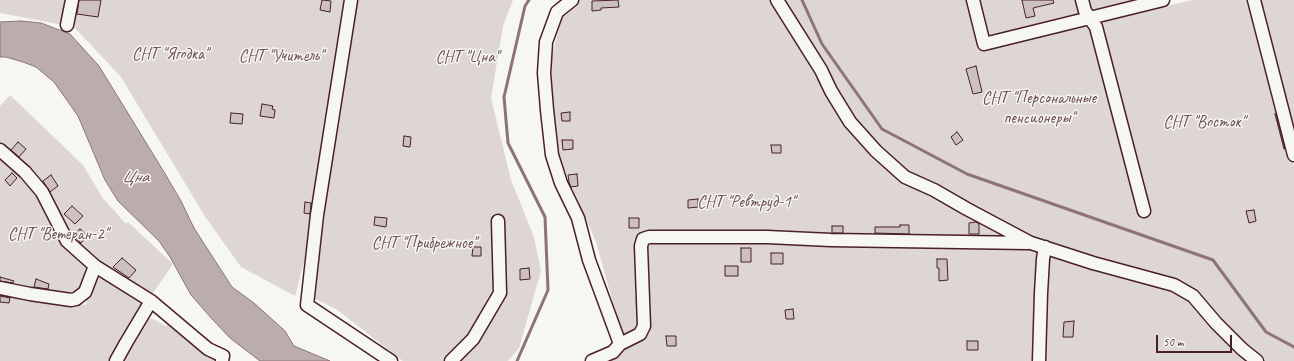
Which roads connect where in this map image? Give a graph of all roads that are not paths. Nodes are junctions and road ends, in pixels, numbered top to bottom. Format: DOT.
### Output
graph roads {
  1 [pos="72,0"];
  2 [pos="351,0"];
  3 [pos="572,0"];
  4 [pos="777,0"];
  5 [pos="973,0"];
  6 [pos="1082,0"];
  7 [pos="1163,0"];
  8 [pos="1254,0"];
  9 [pos="1090,18"];
  10 [pos="67,25"];
  11 [pos="0,150"];
  12 [pos="1294,155"];
  13 [pos="1144,211"];
  14 [pos="498,221"];
  15 [pos="1031,243"];
  16 [pos="1045,247"];
  17 [pos="96,266"];
  18 [pos="0,288"];
  19 [pos="151,301"];
  20 [pos="615,352"];
  21 [pos="225,359"];
  22 [pos="116,361"];
  23 [pos="391,361"];
  24 [pos="451,361"];
  25 [pos="592,361"];
  26 [pos="1039,361"];
  27 [pos="1257,361"];
  1 -- 10 [label="street"];
  2 -- 23 [label="street"];
  3 -- 20 [label="street"];
  4 -- 15 [label="street"];
  5 -- 9 [label="street"];
  6 -- 9 [label="street"];
  7 -- 9 [label="street"];
  8 -- 12 [label="street"];
  9 -- 13 [label="street"];
  11 -- 17 [label="street"];
  14 -- 24 [label="street"];
  15 -- 16 [label="street"];
  15 -- 20 [label="street"];
  16 -- 26 [label="street"];
  16 -- 27 [label="street"];
  17 -- 18 [label="street"];
  17 -- 19 [label="street"];
  19 -- 21 [label="street"];
  19 -- 22 [label="street"];
  20 -- 25 [label="street"];
}
